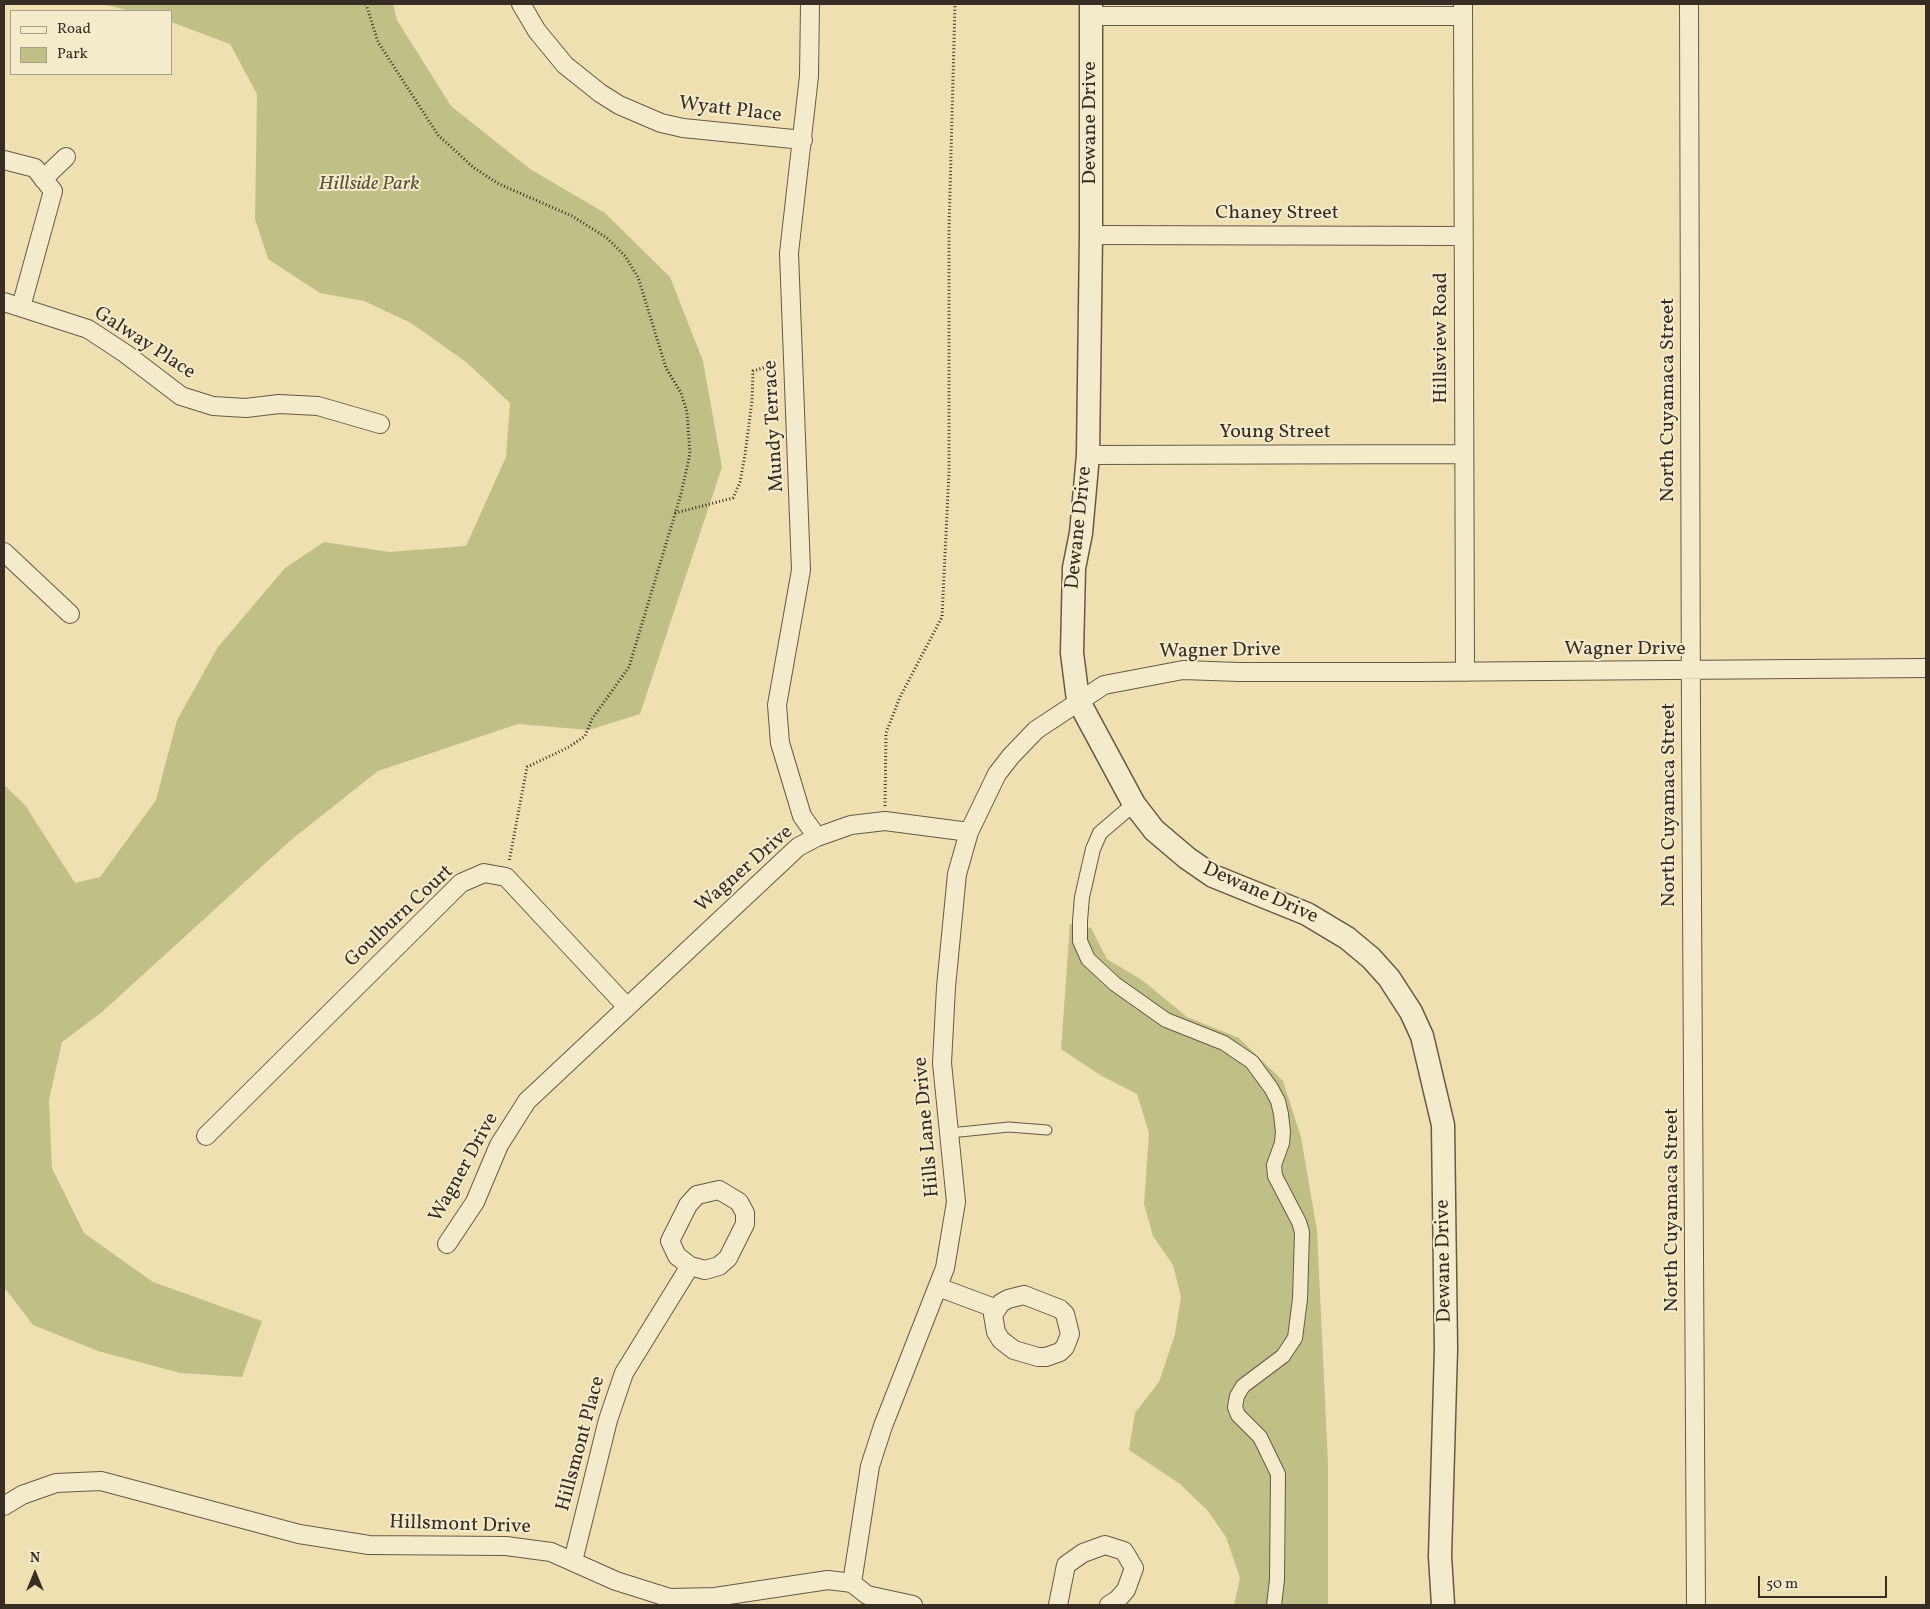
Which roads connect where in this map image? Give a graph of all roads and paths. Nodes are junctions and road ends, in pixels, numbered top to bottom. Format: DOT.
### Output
graph roads {
  1 [pos="366,4"];
  2 [pos="521,4"];
  3 [pos="810,4"];
  4 [pos="955,4"];
  5 [pos="1689,4"];
  6 [pos="1091,10"];
  7 [pos="1463,10"];
  8 [pos="803,140"];
  9 [pos="66,157"];
  10 [pos="4,160"];
  11 [pos="43,179"];
  12 [pos="1091,234"];
  13 [pos="1463,236"];
  14 [pos="4,302"];
  15 [pos="22,307"];
  16 [pos="794,359"];
  17 [pos="380,424"];
  18 [pos="1463,454"];
  19 [pos="1088,455"];
  20 [pos="675,514"];
  21 [pos="4,552"];
  22 [pos="70,614"];
  23 [pos="1926,668"];
  24 [pos="1690,671"];
  25 [pos="1465,672"];
  26 [pos="1078,700"];
  27 [pos="1134,804"];
  28 [pos="884,821"];
  29 [pos="969,832"];
  30 [pos="817,837"];
  31 [pos="506,877"];
  32 [pos="627,1006"];
  33 [pos="1047,1130"];
  34 [pos="950,1133"];
  35 [pos="206,1136"];
  36 [pos="447,1244"];
  37 [pos="690,1266"];
  38 [pos="938,1287"];
  39 [pos="997,1308"];
  40 [pos="4,1506"];
  41 [pos="573,1561"];
  42 [pos="852,1584"];
  43 [pos="912,1605"];
  44 [pos="1058,1605"];
  45 [pos="1109,1605"];
  46 [pos="1274,1605"];
  47 [pos="1443,1605"];
  48 [pos="1696,1605"];
  1 -- 20 [label="path"];
  2 -- 8 [label="street, Wyatt Place"];
  3 -- 8 [label="street, Mundy Terrace"];
  4 -- 28 [label="path"];
  5 -- 24 [label="street, North Cuyamaca Street"];
  6 -- 7 [label="street"];
  6 -- 12 [label="street, Dewane Drive"];
  7 -- 13 [label="street, Hillsview Road"];
  8 -- 16 [label="street, Mundy Terrace"];
  9 -- 11 [label="street"];
  10 -- 11 [label="street"];
  11 -- 15 [label="street"];
  12 -- 13 [label="street, Chaney Street"];
  12 -- 19 [label="street, Dewane Drive"];
  13 -- 18 [label="street, Hillsview Road"];
  14 -- 15 [label="street, Galway Place"];
  15 -- 17 [label="street, Galway Place"];
  16 -- 20 [label="path"];
  16 -- 30 [label="street, Mundy Terrace"];
  18 -- 19 [label="street, Young Street"];
  18 -- 25 [label="street, Hillsview Road"];
  19 -- 26 [label="street, Dewane Drive"];
  20 -- 31 [label="path"];
  21 -- 22 [label="street"];
  23 -- 24 [label="street, Wagner Drive"];
  24 -- 25 [label="street, Wagner Drive"];
  24 -- 48 [label="street, North Cuyamaca Street"];
  25 -- 26 [label="street, Wagner Drive"];
  26 -- 27 [label="street, Dewane Drive"];
  26 -- 29 [label="street, Wagner Drive"];
  27 -- 46 [label="street"];
  27 -- 47 [label="street, Dewane Drive"];
  28 -- 29 [label="street, Wagner Drive"];
  28 -- 30 [label="street, Wagner Drive"];
  29 -- 34 [label="street, Hills Lane Drive"];
  30 -- 32 [label="street, Wagner Drive"];
  31 -- 32 [label="street"];
  31 -- 35 [label="street, Goulburn Court"];
  32 -- 36 [label="street, Wagner Drive"];
  33 -- 34 [label="lane"];
  34 -- 38 [label="street, Hills Lane Drive"];
  37 -- 37 [label="street"];
  37 -- 41 [label="street, Hillsmont Place"];
  38 -- 39 [label="street"];
  38 -- 42 [label="street, Hills Lane Drive"];
  40 -- 41 [label="street, Hillsmont Drive"];
  41 -- 42 [label="street, Hillsmont Drive"];
  42 -- 43 [label="street, Hillsmont Drive"];
  44 -- 45 [label="street"];
}
